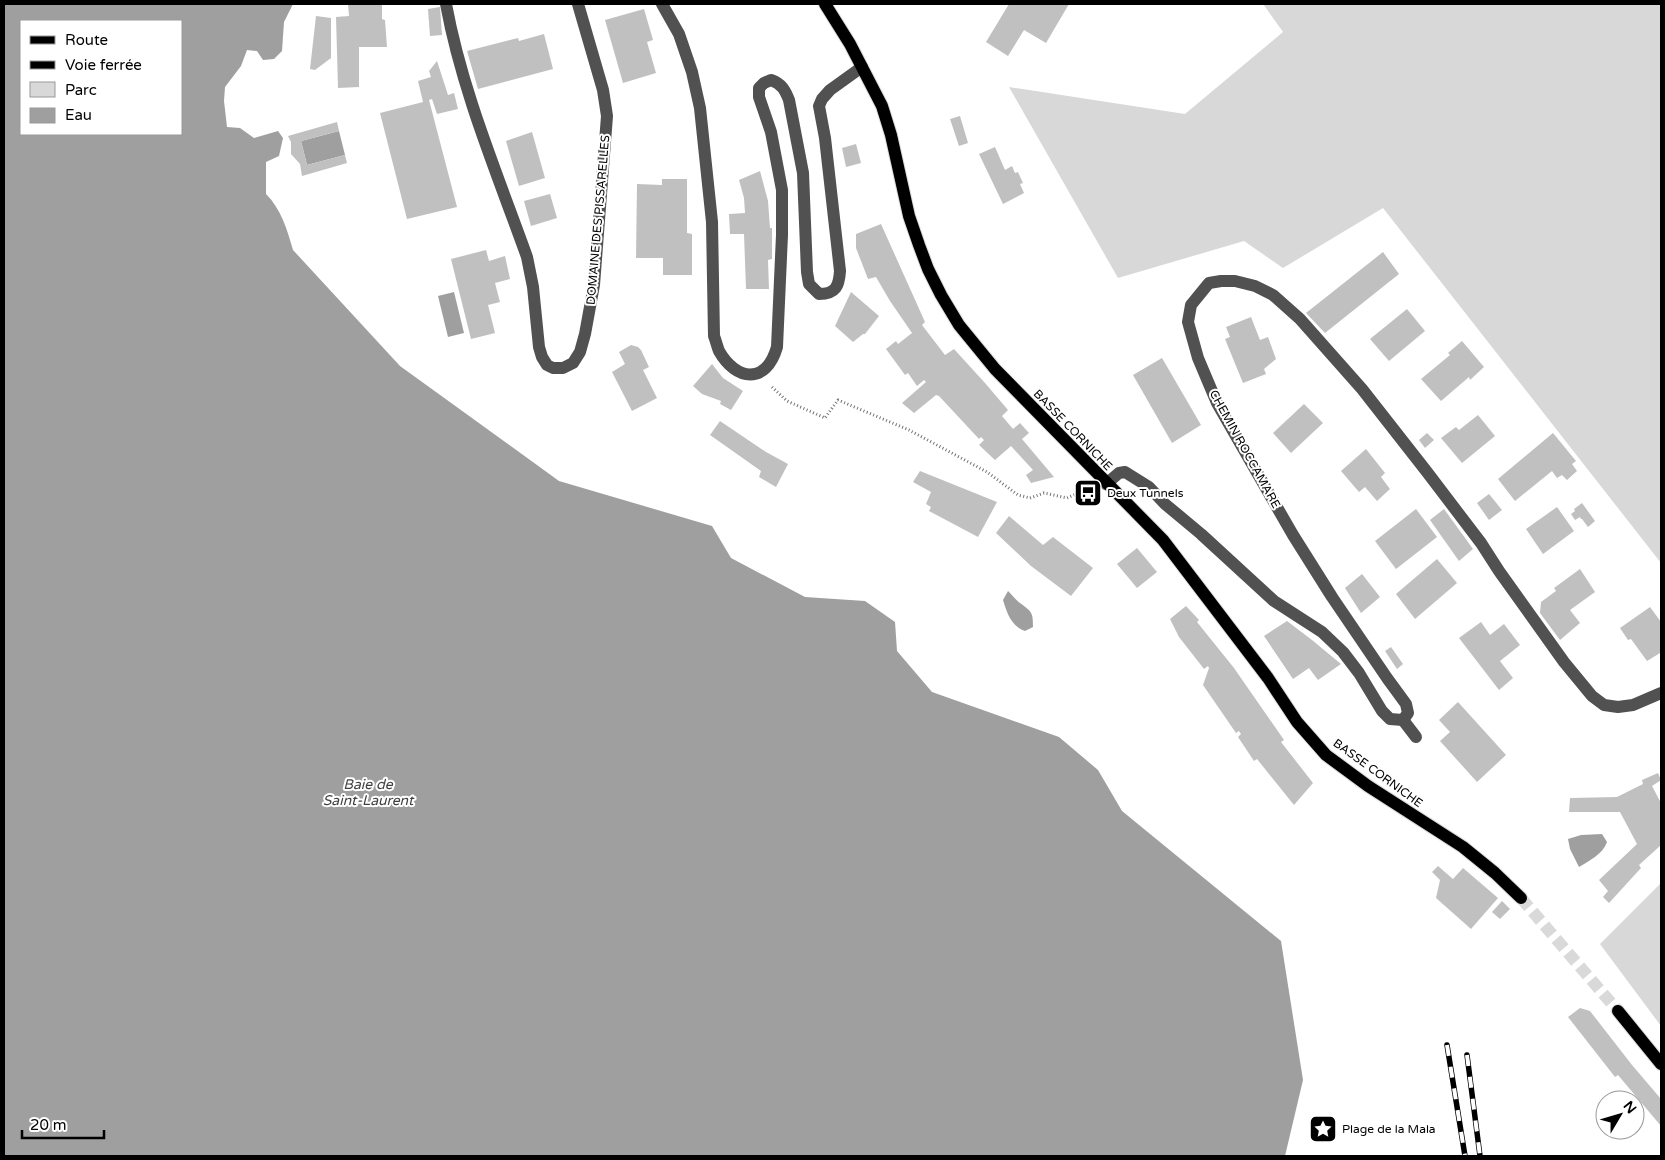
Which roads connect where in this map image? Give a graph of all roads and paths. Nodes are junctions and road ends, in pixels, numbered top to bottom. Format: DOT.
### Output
graph roads {
  1 [pos="446,4"];
  2 [pos="578,4"];
  3 [pos="662,4"];
  4 [pos="825,4"];
  5 [pos="862,67"];
  6 [pos="758,374"];
  7 [pos="1106,484"];
  8 [pos="1081,492"];
  9 [pos="1661,693"];
  10 [pos="1403,720"];
  11 [pos="1416,738"];
  12 [pos="1521,898"];
  13 [pos="1618,1011"];
  14 [pos="1661,1064"];
  1 -- 2 [label="lane, DOMAINE DES PISSARELLES"];
  3 -- 6 [label="lane"];
  4 -- 5 [label="main road, BASSE CORNICHE"];
  5 -- 6 [label="lane"];
  5 -- 7 [label="main road, BASSE CORNICHE"];
  6 -- 8 [label="path"];
  7 -- 10 [label="lane"];
  7 -- 12 [label="main road, BASSE CORNICHE"];
  9 -- 10 [label="lane, CHEMIN ROCCAMARE"];
  10 -- 11 [label="lane"];
  13 -- 14 [label="main road"];
}
